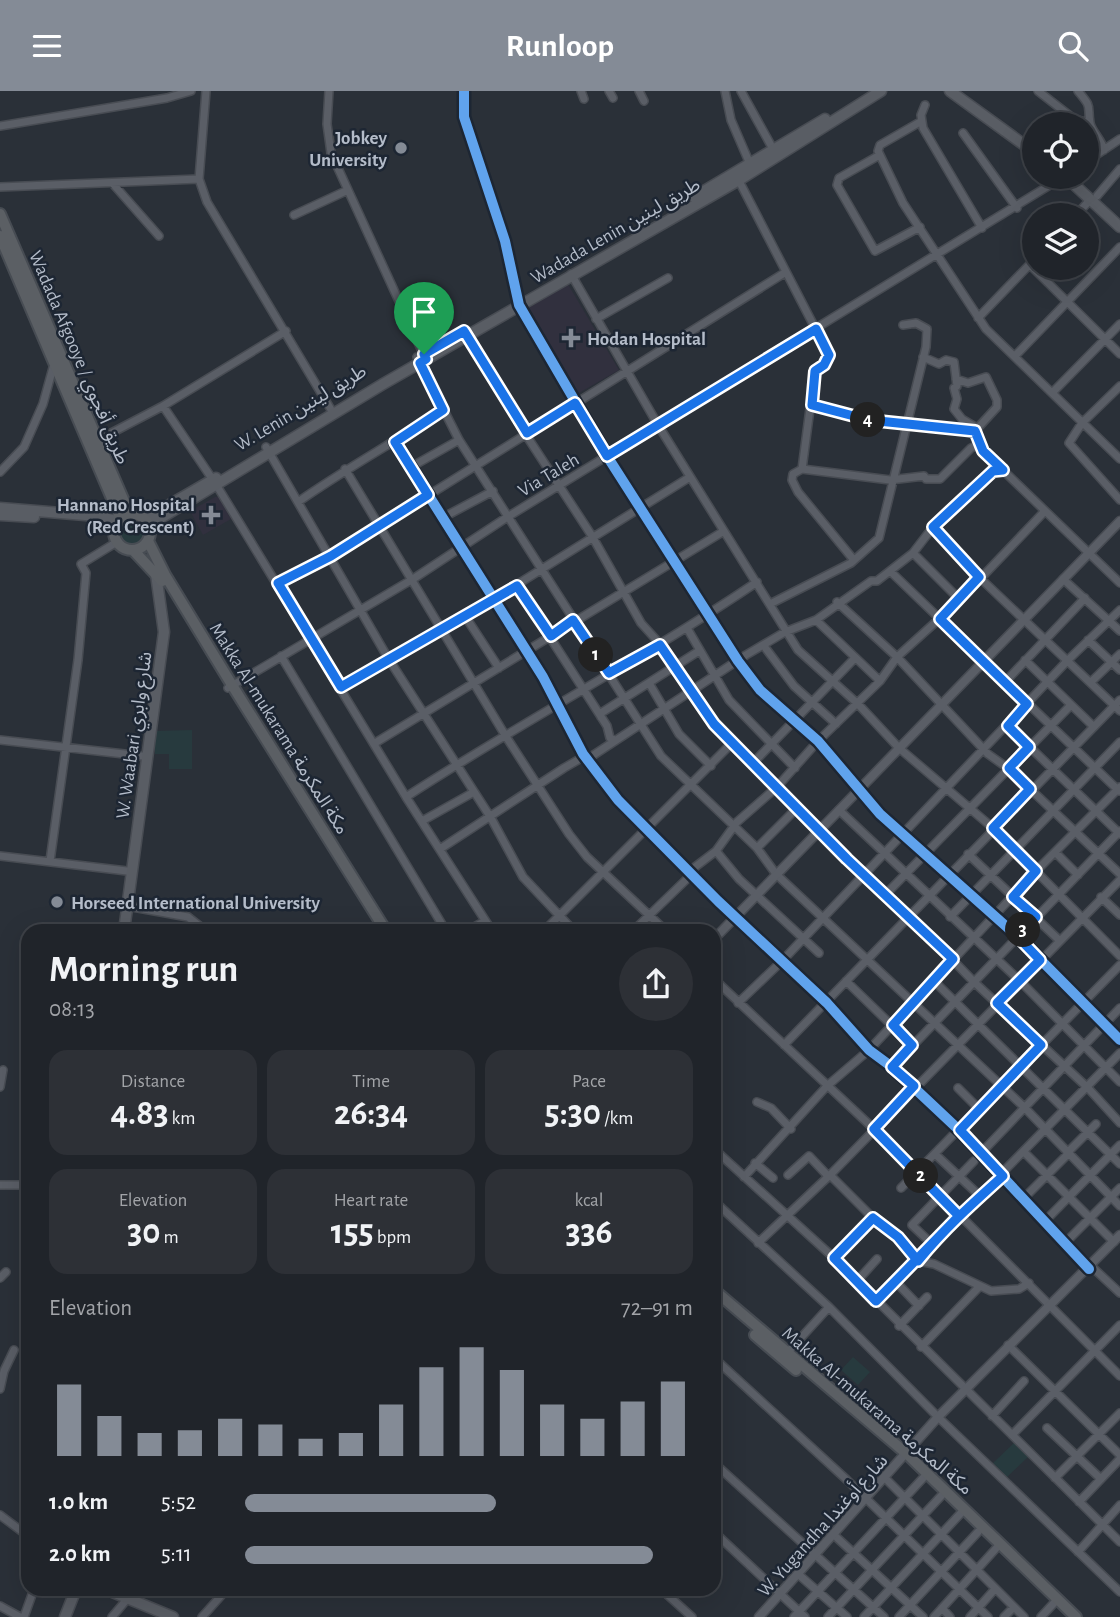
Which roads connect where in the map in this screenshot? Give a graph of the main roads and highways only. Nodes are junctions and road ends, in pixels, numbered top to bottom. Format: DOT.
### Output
graph roads {
  1 [pos="870,91"];
  2 [pos="881,91"];
  3 [pos="951,91"];
  4 [pos="959,91"];
  5 [pos="858,102"];
  6 [pos="1022,136"];
  7 [pos="1022,143"];
  8 [pos="737,176"];
  9 [pos="1082,189"];
  10 [pos="1087,189"];
  11 [pos="1094,197"];
  12 [pos="0,214"];
  13 [pos="1120,218"];
  14 [pos="1120,227"];
  15 [pos="0,236"];
  16 [pos="518,302"];
  17 [pos="0,508"];
  18 [pos="0,515"];
  19 [pos="120,520"];
  20 [pos="147,522"];
  21 [pos="149,542"];
  22 [pos="137,553"];
  23 [pos="155,571"];
  24 [pos="230,687"];
  25 [pos="118,924"];
  26 [pos="125,924"];
  27 [pos="374,924"];
  28 [pos="382,924"];
  29 [pos="721,1296"];
  30 [pos="721,1304"];
  31 [pos="905,1456"];
  32 [pos="998,1546"];
  33 [pos="66,1596"];
  34 [pos="73,1596"];
  35 [pos="123,1596"];
  36 [pos="58,1617"];
  37 [pos="65,1617"];
  38 [pos="173,1617"];
  39 [pos="1069,1617"];
  40 [pos="1076,1617"];
  1 -- 5 [label="main road"];
  2 -- 5 [label="main road, Wadada Lenin طريق لينين"];
  3 -- 7 [label="main road"];
  4 -- 6 [label="main road"];
  5 -- 8 [label="main road, Wadada Lenin طريق لينين"];
  5 -- 8 [label="main road"];
  8 -- 16 [label="main road"];
  8 -- 16 [label="main road, Wadada Lenin طريق لينين"];
  9 -- 11 [label="main road"];
  10 -- 11 [label="main road"];
  11 -- 13 [label="main road"];
  11 -- 14 [label="main road"];
  12 -- 19 [label="highway, Wadada Afgooye / طريق أفجوي"];
  15 -- 19 [label="highway"];
  16 -- 20 [label="main road, Wadada Lenin طريق لينين"];
  17 -- 19 [label="main road"];
  18 -- 19 [label="main road"];
  19 -- 20 [label="highway"];
  19 -- 22 [label="highway"];
  20 -- 21 [label="highway"];
  21 -- 22 [label="highway"];
  21 -- 23 [label="main road, W. Waabari شارع وابري"];
  21 -- 24 [label="highway, Makka Al-mukarama مكة المكرمة"];
  22 -- 23 [label="highway, Makka Al-mukarama مكة المكرمة"];
  22 -- 25 [label="main road, W. Waabari شارع وابري"];
  23 -- 24 [label="highway, Makka Al-mukarama مكة المكرمة"];
  23 -- 26 [label="main road, W. Waabari شارع وابري"];
  24 -- 27 [label="highway, Makka Al-mukarama مكة المكرمة"];
  24 -- 28 [label="highway, Makka Al-mukarama مكة المكرمة"];
  29 -- 31 [label="highway, Makka Al-mukarama مكة المكرمة"];
  30 -- 31 [label="highway, Makka Al-mukarama مكة المكرمة"];
  31 -- 32 [label="highway, Makka Al-mukarama مكة المكرمة"];
  31 -- 32 [label="highway, Makka Al-mukarama مكة المكرمة"];
  32 -- 39 [label="highway, Makka Al-mukarama مكة المكرمة"];
  32 -- 40 [label="highway, Makka Al-mukarama مكة المكرمة"];
  33 -- 36 [label="main road"];
  34 -- 37 [label="main road"];
  35 -- 38 [label="main road"];
}
